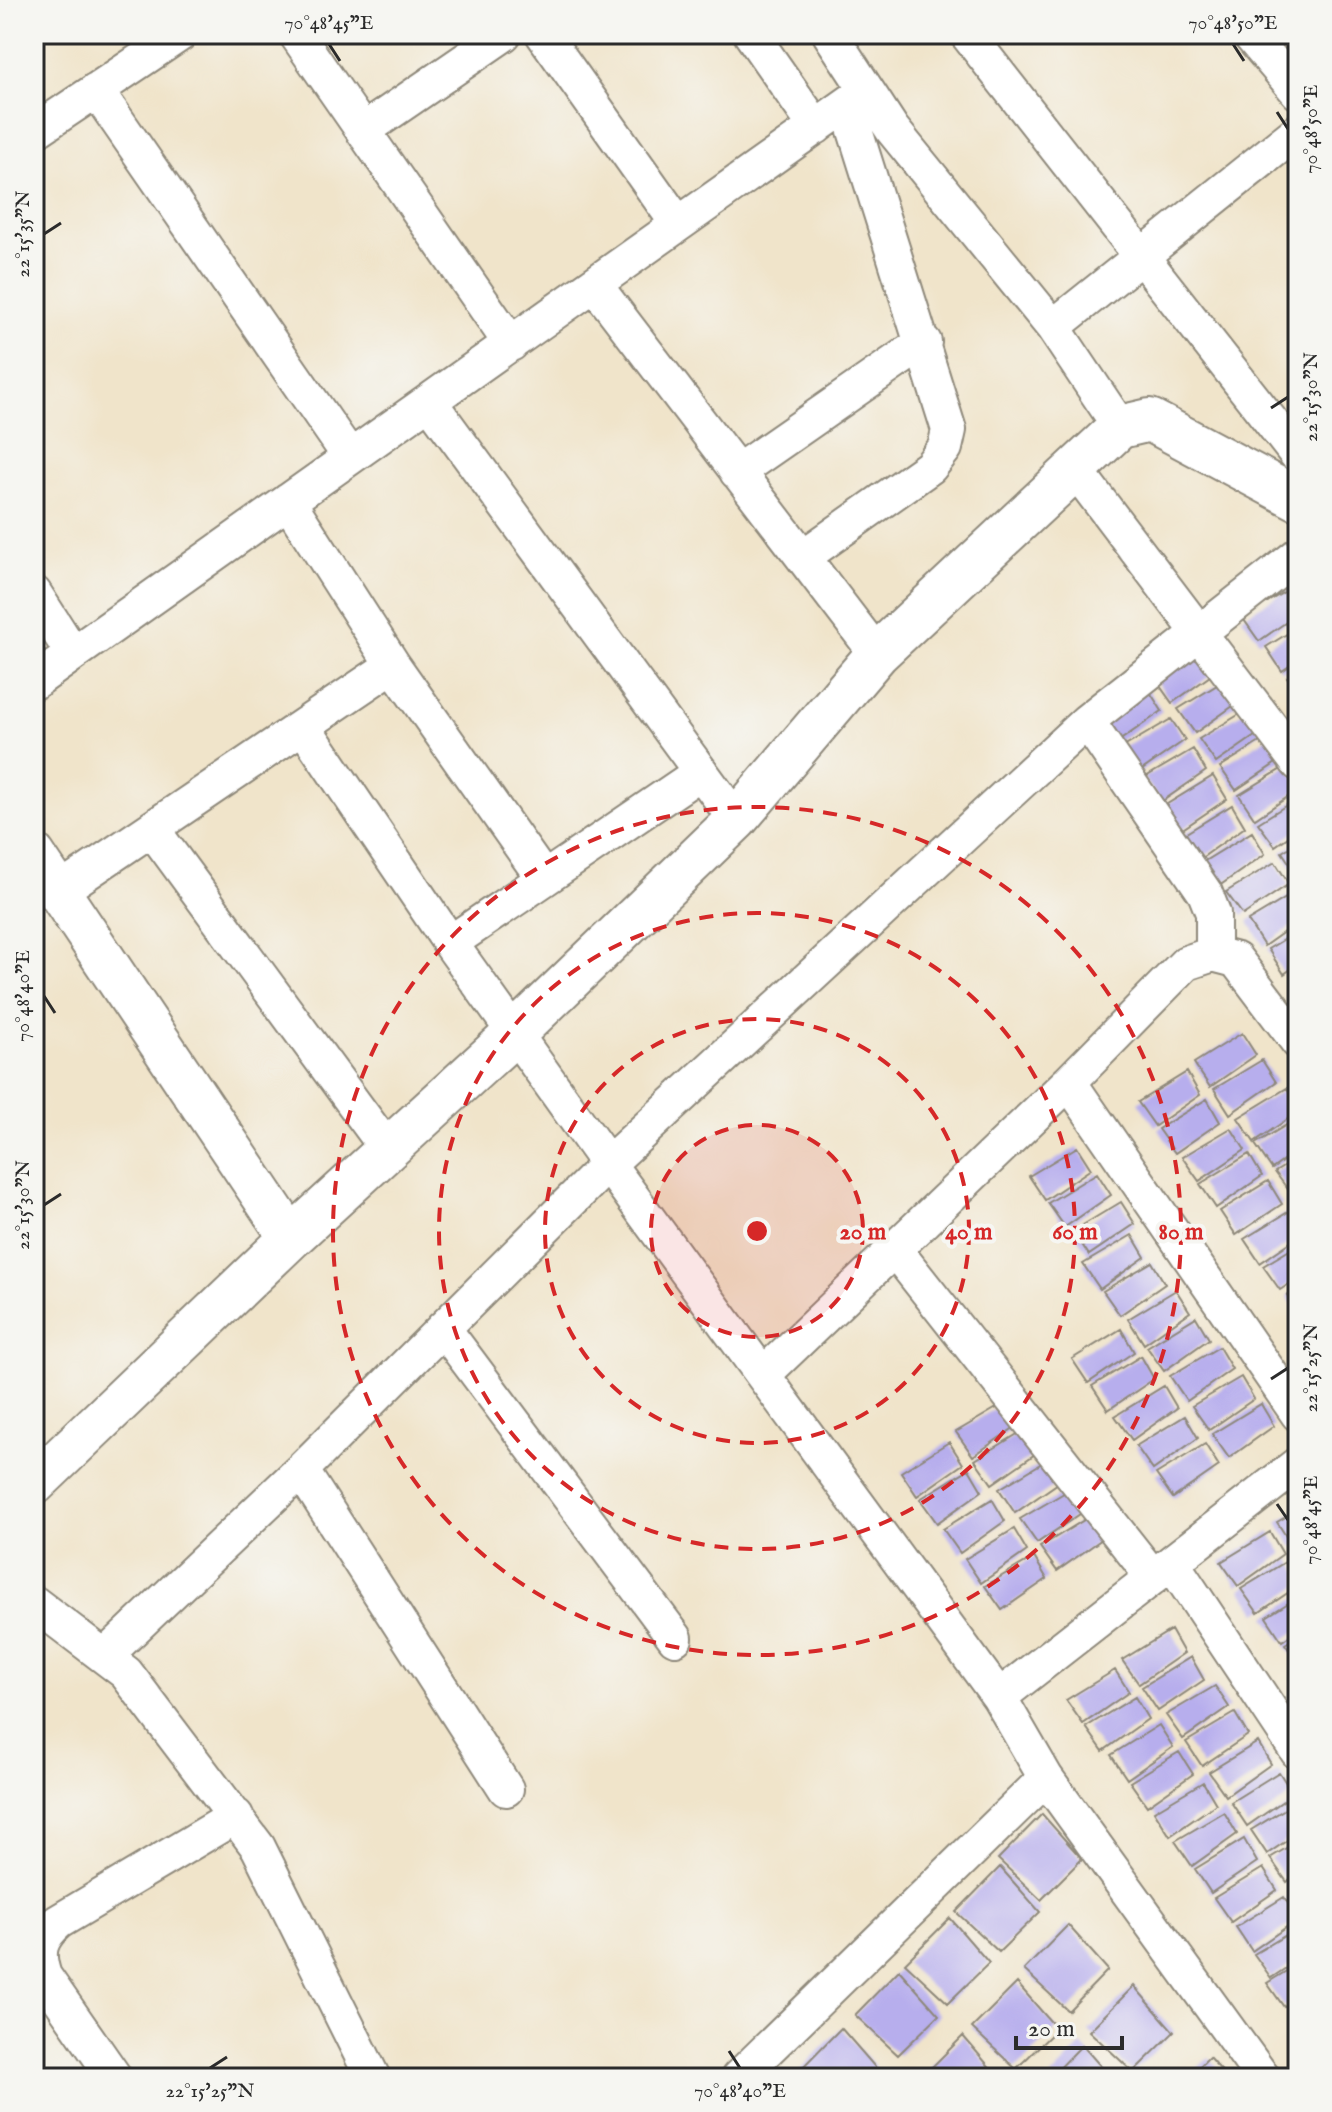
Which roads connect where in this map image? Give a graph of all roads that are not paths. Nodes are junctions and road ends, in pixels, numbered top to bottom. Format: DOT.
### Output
graph roads {
  1 [pos="180,34"];
  2 [pos="296,34"];
  3 [pos="504,34"];
  4 [pos="543,34"];
  5 [pos="751,34"];
  6 [pos="830,34"];
  7 [pos="967,34"];
  8 [pos="1249,34"];
  9 [pos="96,90"];
  10 [pos="1298,92"];
  11 [pos="856,98"];
  12 [pos="816,127"];
  13 [pos="364,130"];
  14 [pos="1298,131"];
  15 [pos="34,132"];
  16 [pos="678,224"];
  17 [pos="1143,259"];
  18 [pos="594,284"];
  19 [pos="1053,327"];
  20 [pos="924,342"];
  21 [pos="511,344"];
  22 [pos="429,401"];
  23 [pos="1120,427"];
  24 [pos="1298,456"];
  25 [pos="350,457"];
  26 [pos="1075,469"];
  27 [pos="737,472"];
  28 [pos="1298,499"];
  29 [pos="288,501"];
  30 [pos="1298,555"];
  31 [pos="803,557"];
  32 [pos="34,593"];
  33 [pos="1198,634"];
  34 [pos="73,654"];
  35 [pos="877,654"];
  36 [pos="393,665"];
  37 [pos="34,682"];
  38 [pos="1087,721"];
  39 [pos="303,726"];
  40 [pos="1298,763"];
  41 [pos="701,772"];
  42 [pos="736,820"];
  43 [pos="152,829"];
  44 [pos="34,855"];
  45 [pos="544,879"];
  46 [pos="58,892"];
  47 [pos="450,943"];
  48 [pos="1213,954"];
  49 [pos="514,1034"];
  50 [pos="1298,1042"];
  51 [pos="1069,1082"];
  52 [pos="388,1150"];
  53 [pos="608,1164"];
  54 [pos="291,1238"];
  55 [pos="895,1250"];
  56 [pos="443,1328"];
  57 [pos="763,1375"];
  58 [pos="1298,1414"];
  59 [pos="1298,1464"];
  60 [pos="301,1470"];
  61 [pos="34,1484"];
  62 [pos="1162,1570"];
  63 [pos="34,1603"];
  64 [pos="675,1638"];
  65 [pos="106,1655"];
  66 [pos="999,1697"];
  67 [pos="1298,1752"];
  68 [pos="1046,1778"];
  69 [pos="506,1789"];
  70 [pos="236,1816"];
  71 [pos="115,2078"];
  72 [pos="373,2078"];
  73 [pos="738,2078"];
  74 [pos="1263,2078"];
  1 -- 9 [label="street"];
  2 -- 13 [label="street"];
  3 -- 13 [label="street"];
  4 -- 16 [label="street"];
  5 -- 12 [label="street"];
  6 -- 11 [label="street"];
  7 -- 17 [label="street"];
  8 -- 10 [label="street"];
  9 -- 15 [label="street"];
  9 -- 25 [label="street"];
  11 -- 12 [label="street"];
  11 -- 19 [label="street"];
  11 -- 20 [label="street"];
  12 -- 16 [label="street"];
  13 -- 21 [label="street"];
  14 -- 17 [label="street"];
  16 -- 18 [label="street"];
  17 -- 19 [label="street"];
  17 -- 24 [label="street"];
  18 -- 21 [label="street"];
  18 -- 27 [label="street"];
  19 -- 23 [label="street"];
  20 -- 27 [label="street"];
  20 -- 31 [label="street"];
  21 -- 22 [label="street"];
  22 -- 25 [label="street"];
  22 -- 41 [label="street"];
  23 -- 26 [label="street"];
  23 -- 28 [label="street"];
  25 -- 29 [label="street"];
  26 -- 33 [label="street"];
  26 -- 35 [label="street"];
  27 -- 31 [label="street"];
  29 -- 34 [label="street"];
  29 -- 36 [label="street"];
  30 -- 33 [label="street"];
  31 -- 35 [label="street"];
  32 -- 34 [label="street"];
  33 -- 38 [label="street"];
  33 -- 40 [label="street"];
  34 -- 37 [label="street"];
  35 -- 42 [label="street"];
  36 -- 39 [label="street"];
  36 -- 45 [label="street"];
  38 -- 48 [label="street"];
  38 -- 53 [label="street"];
  39 -- 43 [label="street"];
  39 -- 47 [label="street"];
  41 -- 42 [label="street"];
  41 -- 45 [label="street"];
  42 -- 49 [label="street"];
  43 -- 46 [label="street"];
  43 -- 52 [label="street"];
  44 -- 46 [label="street"];
  45 -- 47 [label="street"];
  46 -- 54 [label="street"];
  47 -- 49 [label="street"];
  48 -- 50 [label="street"];
  48 -- 51 [label="street"];
  49 -- 52 [label="street"];
  49 -- 53 [label="street"];
  51 -- 55 [label="street"];
  51 -- 58 [label="street"];
  52 -- 54 [label="street"];
  53 -- 56 [label="street"];
  53 -- 57 [label="street"];
  54 -- 61 [label="street"];
  55 -- 57 [label="street"];
  55 -- 62 [label="street"];
  56 -- 60 [label="street"];
  56 -- 64 [label="street"];
  57 -- 66 [label="street"];
  59 -- 62 [label="street"];
  60 -- 65 [label="street"];
  60 -- 69 [label="street"];
  62 -- 66 [label="street"];
  62 -- 67 [label="street"];
  63 -- 65 [label="street"];
  65 -- 70 [label="street"];
  66 -- 68 [label="street"];
  68 -- 73 [label="street"];
  68 -- 74 [label="street"];
  70 -- 71 [label="street"];
  70 -- 72 [label="street"];
}
